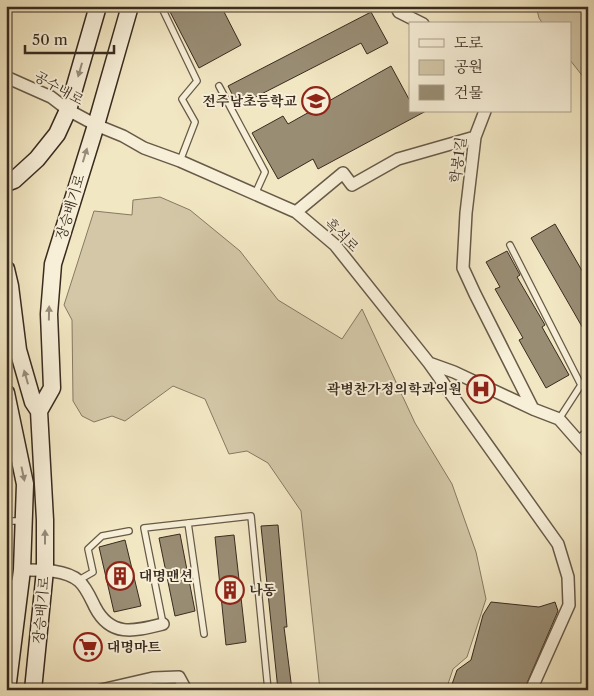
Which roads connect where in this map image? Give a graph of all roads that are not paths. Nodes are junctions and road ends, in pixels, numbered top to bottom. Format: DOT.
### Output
graph roads {
  1 [pos="98,6"];
  2 [pos="130,6"];
  3 [pos="161,6"];
  4 [pos="396,6"];
  5 [pos="419,22"];
  6 [pos="6,78"];
  7 [pos="218,86"];
  8 [pos="68,110"];
  9 [pos="485,112"];
  10 [pos="96,125"];
  11 [pos="475,137"];
  12 [pos="180,161"];
  13 [pos="6,183"];
  14 [pos="255,194"];
  15 [pos="296,212"];
  16 [pos="510,245"];
  17 [pos="6,269"];
  18 [pos="429,363"];
  19 [pos="6,392"];
  20 [pos="533,410"];
  21 [pos="39,411"];
  22 [pos="8,413"];
  23 [pos="559,419"];
  24 [pos="588,430"];
  25 [pos="577,440"];
  26 [pos="588,452"];
  27 [pos="6,521"];
  28 [pos="24,521"];
  29 [pos="188,523"];
  30 [pos="129,531"];
  31 [pos="45,570"];
  32 [pos="16,578"];
  33 [pos="79,580"];
  34 [pos="163,624"];
  35 [pos="11,629"];
  36 [pos="204,634"];
  37 [pos="10,654"];
  38 [pos="7,690"];
  39 [pos="33,690"];
  40 [pos="101,690"];
  41 [pos="186,690"];
  42 [pos="268,690"];
  43 [pos="531,690"];
  1 -- 8 [label="street, one-way"];
  2 -- 10 [label="street, 장승배기로"];
  3 -- 12 [label="lane"];
  4 -- 5 [label="street"];
  6 -- 8 [label="street, 공수내로"];
  7 -- 14 [label="lane"];
  8 -- 10 [label="street, 공수내로"];
  8 -- 13 [label="street"];
  9 -- 11 [label="street, 학봉1길"];
  10 -- 12 [label="street, 흑석로"];
  21 -- 10 [label="street, 장승배기로, one-way"];
  11 -- 15 [label="street"];
  11 -- 20 [label="street, 학봉1길"];
  12 -- 14 [label="street, 흑석로"];
  14 -- 15 [label="street, 흑석로"];
  15 -- 18 [label="street, 흑석로"];
  16 -- 23 [label="lane"];
  21 -- 17 [label="street, 장승배기로, one-way"];
  18 -- 20 [label="street"];
  18 -- 43 [label="street, 흑석로"];
  19 -- 22 [label="street, 장승배기로"];
  20 -- 23 [label="street"];
  31 -- 21 [label="street, 장승배기로, one-way"];
  22 -- 28 [label="street, 장승배기로, one-way"];
  23 -- 25 [label="street"];
  24 -- 25 [label="lane"];
  25 -- 26 [label="street"];
  27 -- 28 [label="lane"];
  28 -- 32 [label="street, 장승배기로"];
  29 -- 34 [label="lane"];
  29 -- 36 [label="lane"];
  29 -- 42 [label="lane"];
  30 -- 33 [label="lane"];
  31 -- 32 [label="street"];
  31 -- 33 [label="street"];
  31 -- 39 [label="street, 장승배기로"];
  32 -- 35 [label="street, 장승배기로"];
  33 -- 34 [label="street"];
  35 -- 37 [label="street, 장승배기로"];
  37 -- 38 [label="street, 장승배기로"];
  40 -- 41 [label="street"];
}
